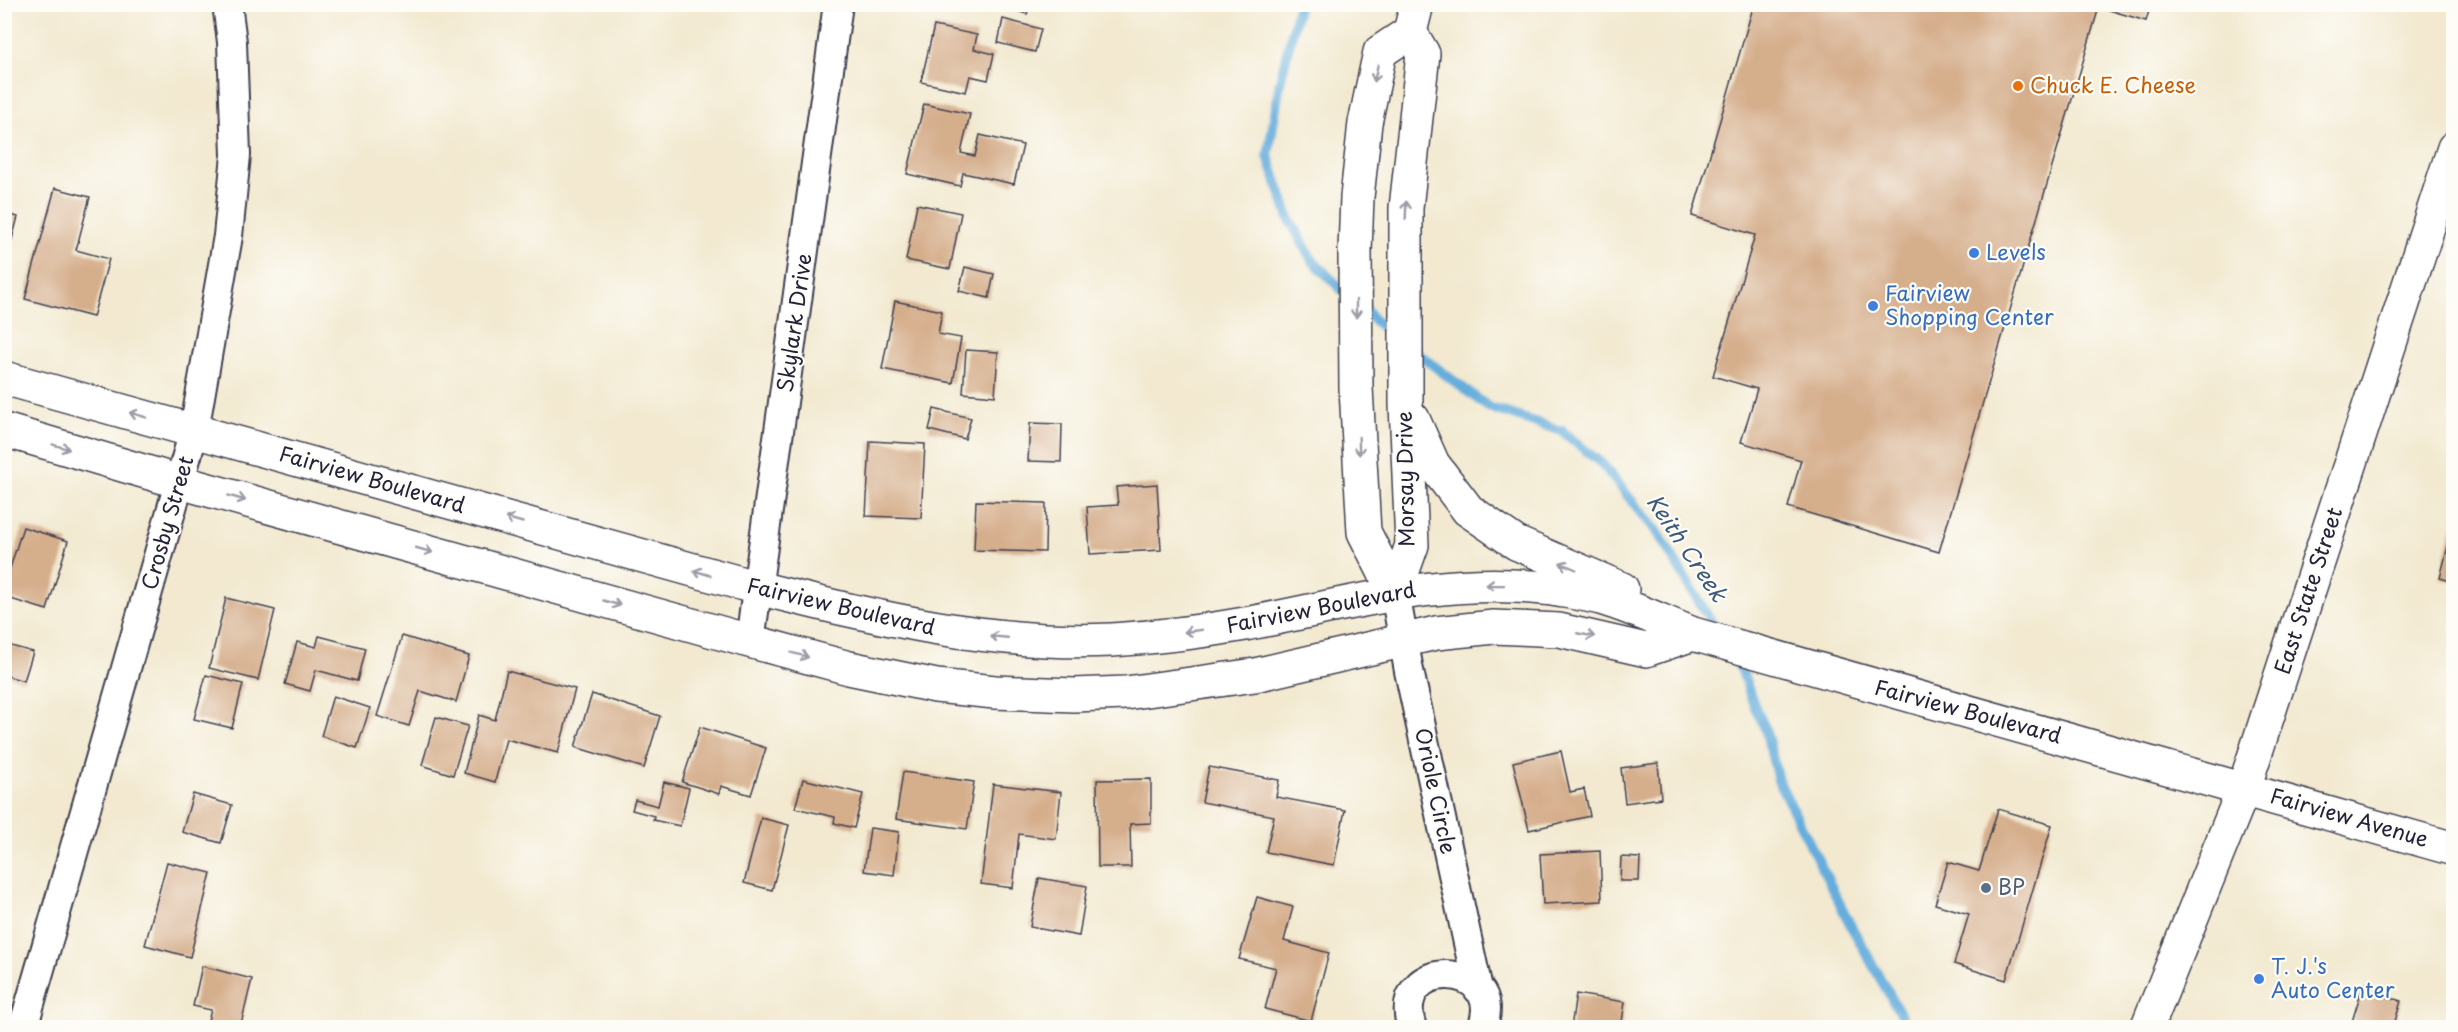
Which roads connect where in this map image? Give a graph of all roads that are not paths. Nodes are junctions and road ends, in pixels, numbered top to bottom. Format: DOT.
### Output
graph roads {
  1 [pos="227,4"];
  2 [pos="838,4"];
  3 [pos="1414,18"];
  4 [pos="2454,148"];
  5 [pos="4,378"];
  6 [pos="1406,404"];
  7 [pos="4,430"];
  8 [pos="194,431"];
  9 [pos="180,482"];
  10 [pos="758,588"];
  11 [pos="1395,593"];
  12 [pos="1693,634"];
  13 [pos="750,641"];
  14 [pos="1403,641"];
  15 [pos="2244,788"];
  16 [pos="2454,849"];
  17 [pos="1478,988"];
  18 [pos="22,1028"];
  19 [pos="1412,1028"];
  20 [pos="1482,1028"];
  21 [pos="2146,1028"];
  1 -- 8 [label="street, Crosby Street"];
  2 -- 10 [label="street, Skylark Drive"];
  6 -- 3 [label="street, Morsay Drive, one-way"];
  3 -- 11 [label="street, Morsay Drive, one-way"];
  4 -- 15 [label="street, East State Street"];
  8 -- 5 [label="street, Fairview Boulevard, one-way"];
  6 -- 11 [label="street, Morsay Drive"];
  12 -- 6 [label="street, one-way"];
  7 -- 9 [label="street, one-way"];
  8 -- 9 [label="street, Crosby Street"];
  10 -- 8 [label="street, Fairview Boulevard, one-way"];
  9 -- 13 [label="street, one-way"];
  9 -- 18 [label="street, Crosby Street"];
  11 -- 10 [label="street, Fairview Boulevard, one-way"];
  10 -- 13 [label="street, Skylark Drive"];
  12 -- 11 [label="street, Fairview Boulevard, one-way"];
  11 -- 14 [label="street, Oriole Circle"];
  14 -- 12 [label="street, one-way"];
  12 -- 15 [label="street, Fairview Boulevard"];
  13 -- 14 [label="street, one-way"];
  14 -- 17 [label="street, Oriole Circle"];
  15 -- 16 [label="street, Fairview Avenue"];
  15 -- 21 [label="street, East State Street"];
  17 -- 19 [label="street"];
  17 -- 20 [label="street, Oriole Circle"];
}
